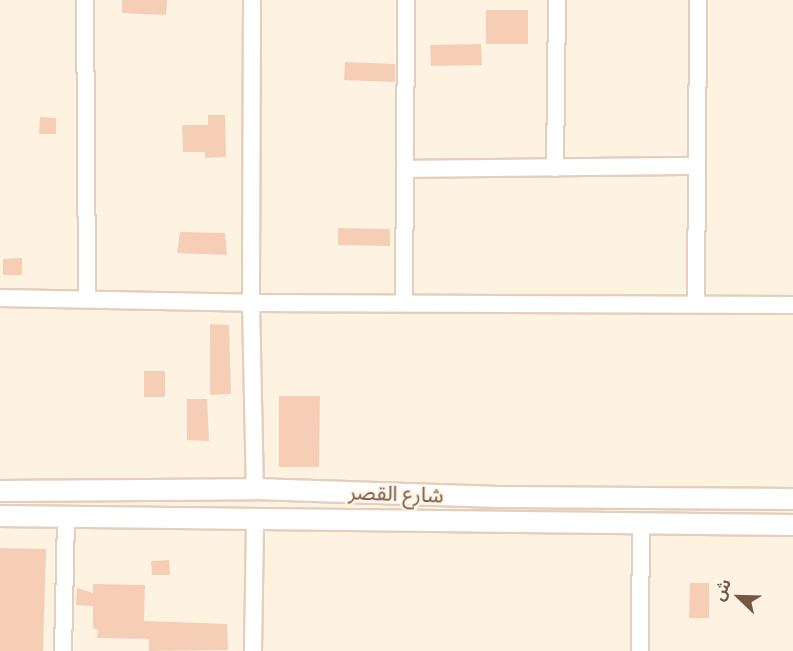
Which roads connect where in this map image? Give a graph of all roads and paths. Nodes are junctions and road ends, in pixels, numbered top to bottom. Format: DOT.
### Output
graph roads {
  1 [pos="85,0"];
  2 [pos="252,0"];
  3 [pos="406,0"];
  4 [pos="557,0"];
  5 [pos="698,0"];
  6 [pos="696,166"];
  7 [pos="555,168"];
  8 [pos="405,169"];
  9 [pos="0,298"];
  10 [pos="87,299"];
  11 [pos="251,303"];
  12 [pos="404,303"];
  13 [pos="696,304"];
  14 [pos="793,305"];
  15 [pos="255,489"];
  16 [pos="0,491"];
  17 [pos="471,496"];
  18 [pos="542,498"];
  19 [pos="793,499"];
  20 [pos="0,516"];
  21 [pos="66,517"];
  22 [pos="255,517"];
  23 [pos="471,522"];
  24 [pos="540,523"];
  25 [pos="641,523"];
  26 [pos="793,525"];
  27 [pos="63,651"];
  28 [pos="253,651"];
  29 [pos="640,651"];
  1 -- 10 [label="street"];
  2 -- 11 [label="street"];
  3 -- 8 [label="street"];
  4 -- 7 [label="street"];
  5 -- 6 [label="street"];
  6 -- 7 [label="street"];
  6 -- 13 [label="street"];
  7 -- 8 [label="street"];
  8 -- 12 [label="street"];
  9 -- 10 [label="street"];
  10 -- 11 [label="street"];
  11 -- 12 [label="street"];
  11 -- 15 [label="street"];
  12 -- 13 [label="street"];
  13 -- 14 [label="street"];
  15 -- 16 [label="street, شارع القصر"];
  15 -- 17 [label="street, شارع القصر"];
  17 -- 18 [label="street, شارع القصر"];
  17 -- 23 [label="street"];
  18 -- 19 [label="street, شارع القصر"];
  18 -- 24 [label="street"];
  20 -- 21 [label="street, شارع القصر"];
  21 -- 22 [label="street, شارع القصر"];
  21 -- 27 [label="street"];
  22 -- 23 [label="street, شارع القصر"];
  22 -- 28 [label="street"];
  23 -- 24 [label="street, شارع القصر"];
  24 -- 25 [label="street, شارع القصر"];
  25 -- 26 [label="street, شارع القصر"];
  25 -- 29 [label="street"];
}
